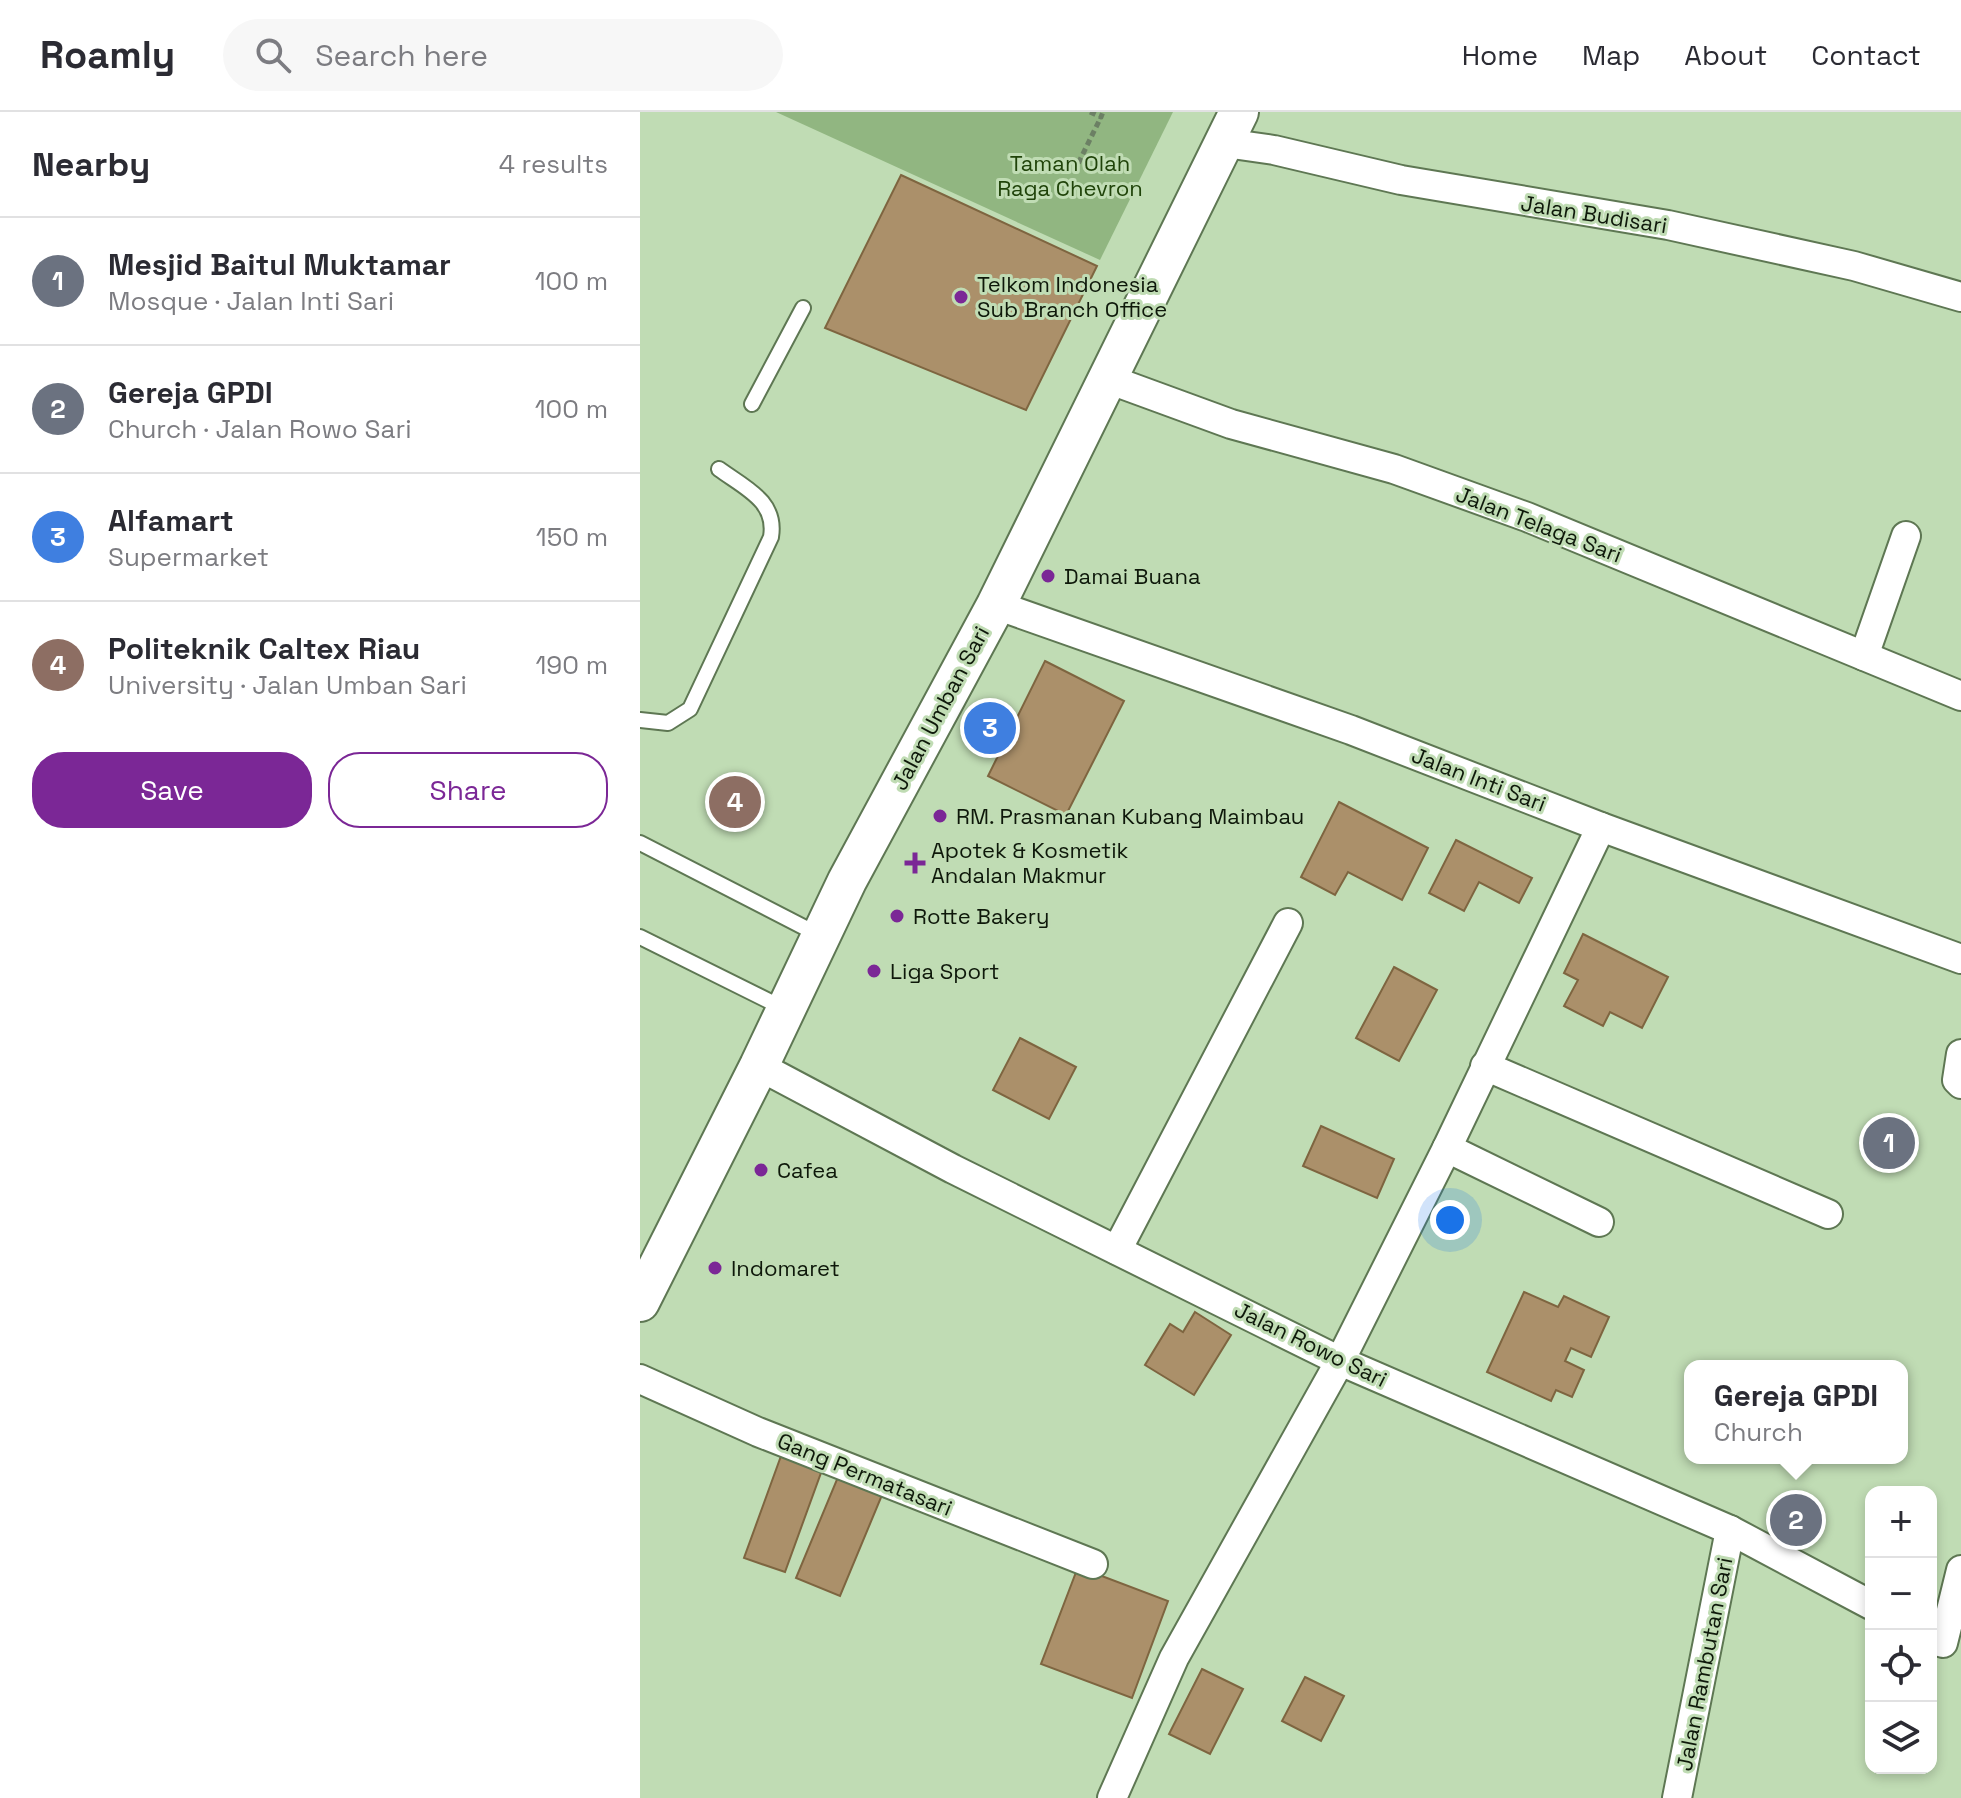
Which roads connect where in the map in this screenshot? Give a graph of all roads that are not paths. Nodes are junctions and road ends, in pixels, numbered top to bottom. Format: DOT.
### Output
graph roads {
  1 [pos="1232,127"];
  2 [pos="1961,297"];
  3 [pos="803,308"];
  4 [pos="1108,379"];
  5 [pos="752,404"];
  6 [pos="719,469"];
  7 [pos="1906,536"];
  8 [pos="996,605"];
  9 [pos="1864,656"];
  10 [pos="1961,696"];
  11 [pos="640,720"];
  12 [pos="1601,827"];
  13 [pos="640,843"];
  14 [pos="1288,923"];
  15 [pos="821,936"];
  16 [pos="640,937"];
  17 [pos="1961,959"];
  18 [pos="784,1008"];
  19 [pos="1961,1054"];
  20 [pos="759,1066"];
  21 [pos="1485,1066"];
  22 [pos="1961,1084"];
  23 [pos="1447,1148"];
  24 [pos="1828,1214"];
  25 [pos="1599,1222"];
  26 [pos="1117,1250"];
  27 [pos="640,1302"];
  28 [pos="1340,1361"];
  29 [pos="640,1379"];
  30 [pos="1730,1530"];
  31 [pos="1093,1564"];
  32 [pos="1961,1570"];
  33 [pos="1865,1602"];
  34 [pos="1945,1644"];
  35 [pos="1112,1798"];
  36 [pos="1677,1798"];
  1 -- 2 [label="street, Jalan Budisari"];
  1 -- 4 [label="main road, Jalan Umban Sari"];
  3 -- 5 [label="lane"];
  4 -- 8 [label="main road, Jalan Umban Sari"];
  4 -- 9 [label="street, Jalan Telaga Sari"];
  6 -- 11 [label="lane"];
  7 -- 9 [label="street"];
  8 -- 12 [label="street, Jalan Inti Sari"];
  8 -- 15 [label="main road, Jalan Umban Sari"];
  9 -- 10 [label="street, Jalan Telaga Sari"];
  12 -- 17 [label="street, Jalan Inti Sari"];
  12 -- 21 [label="street"];
  13 -- 15 [label="lane"];
  14 -- 26 [label="street"];
  15 -- 18 [label="main road, Jalan Umban Sari"];
  16 -- 18 [label="lane"];
  18 -- 20 [label="main road, Jalan Umban Sari"];
  19 -- 22 [label="street"];
  20 -- 26 [label="street, Jalan Rowo Sari"];
  20 -- 27 [label="main road, Jalan Umban Sari"];
  21 -- 23 [label="street"];
  21 -- 24 [label="street"];
  23 -- 25 [label="street"];
  23 -- 28 [label="street"];
  26 -- 28 [label="street, Jalan Rowo Sari"];
  28 -- 30 [label="street, Jalan Rowo Sari"];
  28 -- 35 [label="street"];
  29 -- 31 [label="street, Gang Permatasari"];
  30 -- 33 [label="street, Jalan Rowo Sari"];
  30 -- 36 [label="street, Jalan Rambutan Sari"];
  32 -- 34 [label="street"];
}
